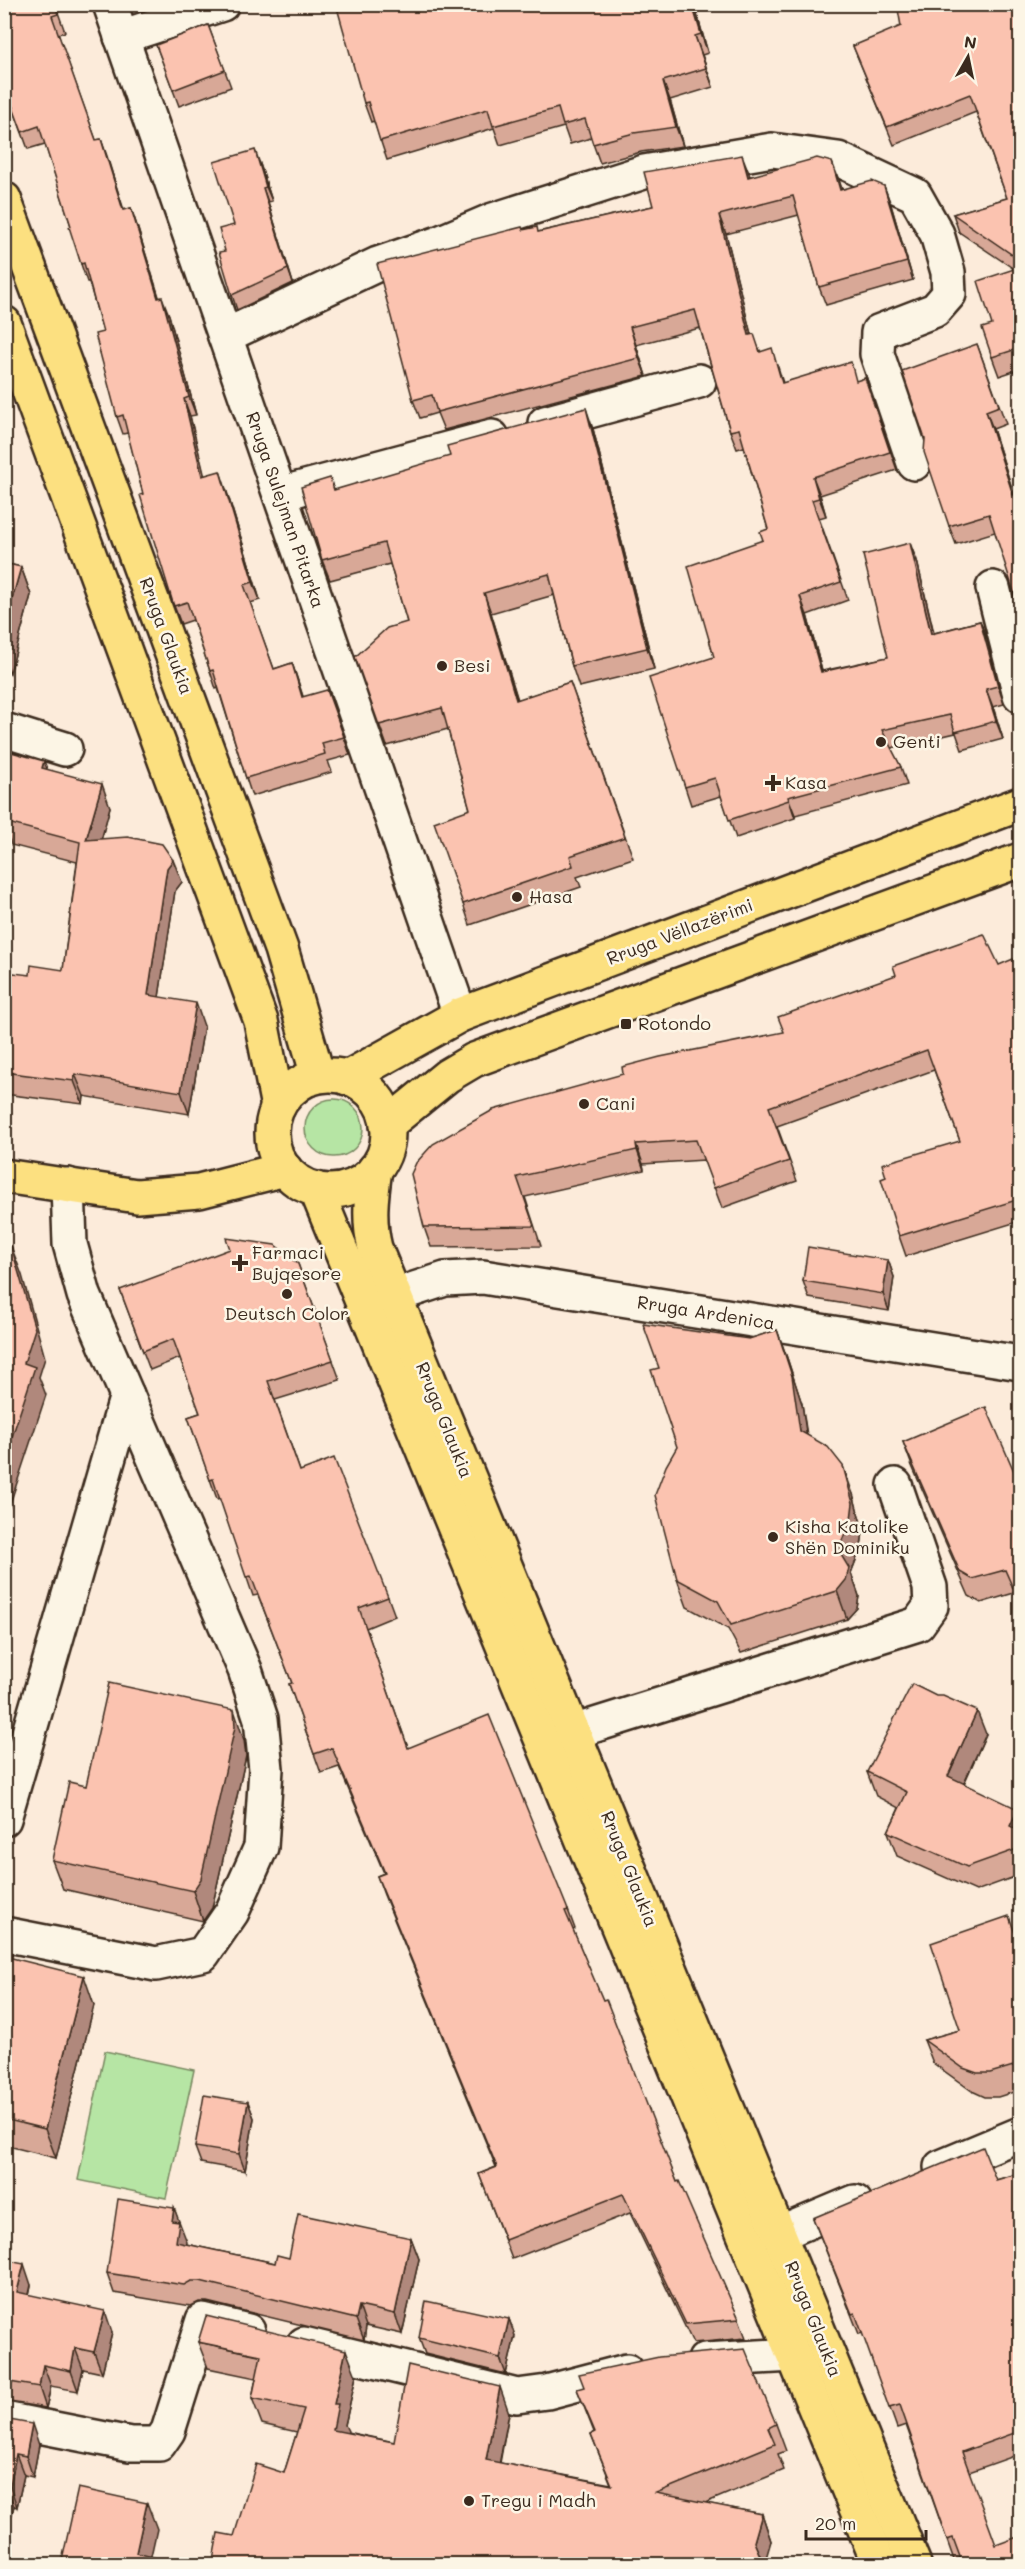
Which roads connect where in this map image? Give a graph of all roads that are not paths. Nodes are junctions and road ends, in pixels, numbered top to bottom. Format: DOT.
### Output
graph roads {
  1 [pos="110,4"];
  2 [pos="222,4"];
  3 [pos="121,37"];
  4 [pos="4,199"];
  5 [pos="4,323"];
  6 [pos="225,336"];
  7 [pos="699,381"];
  8 [pos="914,463"];
  9 [pos="279,494"];
  10 [pos="993,588"];
  11 [pos="1020,695"];
  12 [pos="4,730"];
  13 [pos="65,749"];
  14 [pos="1020,804"];
  15 [pos="1020,860"];
  16 [pos="460,1015"];
  17 [pos="333,1077"];
  18 [pos="278,1107"];
  19 [pos="387,1125"];
  20 [pos="285,1169"];
  21 [pos="375,1169"];
  22 [pos="4,1176"];
  23 [pos="68,1185"];
  24 [pos="316,1189"];
  25 [pos="393,1296"];
  26 [pos="1020,1363"];
  27 [pos="127,1395"];
  28 [pos="895,1485"];
  29 [pos="573,1732"];
  30 [pos="4,1819"];
  31 [pos="4,1934"];
  32 [pos="1020,2134"];
  33 [pos="910,2179"];
  34 [pos="878,2193"];
  35 [pos="779,2234"];
  36 [pos="793,2355"];
  37 [pos="4,2419"];
  38 [pos="879,2565"];
  39 [pos="914,2565"];
  1 -- 3 [label="street, Rruga Sulejman Pitarka"];
  2 -- 3 [label="street"];
  3 -- 6 [label="street, Rruga Sulejman Pitarka"];
  4 -- 17 [label="main road, Rruga Glaukia"];
  5 -- 18 [label="main road"];
  6 -- 8 [label="street"];
  6 -- 9 [label="street, Rruga Sulejman Pitarka"];
  7 -- 9 [label="street"];
  9 -- 16 [label="street, Rruga Sulejman Pitarka"];
  10 -- 11 [label="street"];
  12 -- 13 [label="street"];
  14 -- 16 [label="main road, Rruga Vëllazërimi"];
  15 -- 19 [label="main road"];
  16 -- 17 [label="main road, Rruga Vëllazërimi"];
  17 -- 18 [label="main road"];
  17 -- 19 [label="main road"];
  18 -- 20 [label="main road"];
  19 -- 21 [label="main road"];
  20 -- 23 [label="main road"];
  20 -- 24 [label="main road"];
  21 -- 24 [label="main road"];
  21 -- 25 [label="main road, Rruga Glaukia"];
  22 -- 23 [label="main road"];
  23 -- 27 [label="street"];
  24 -- 36 [label="main road, Rruga Glaukia"];
  25 -- 26 [label="street, Rruga Ardenica"];
  25 -- 29 [label="main road, Rruga Glaukia"];
  27 -- 30 [label="street"];
  27 -- 31 [label="street"];
  28 -- 29 [label="street"];
  29 -- 35 [label="main road, Rruga Glaukia"];
  32 -- 33 [label="street"];
  34 -- 35 [label="street"];
  35 -- 39 [label="main road, Rruga Glaukia"];
  36 -- 37 [label="street"];
  36 -- 38 [label="main road, Rruga Glaukia"];
}
